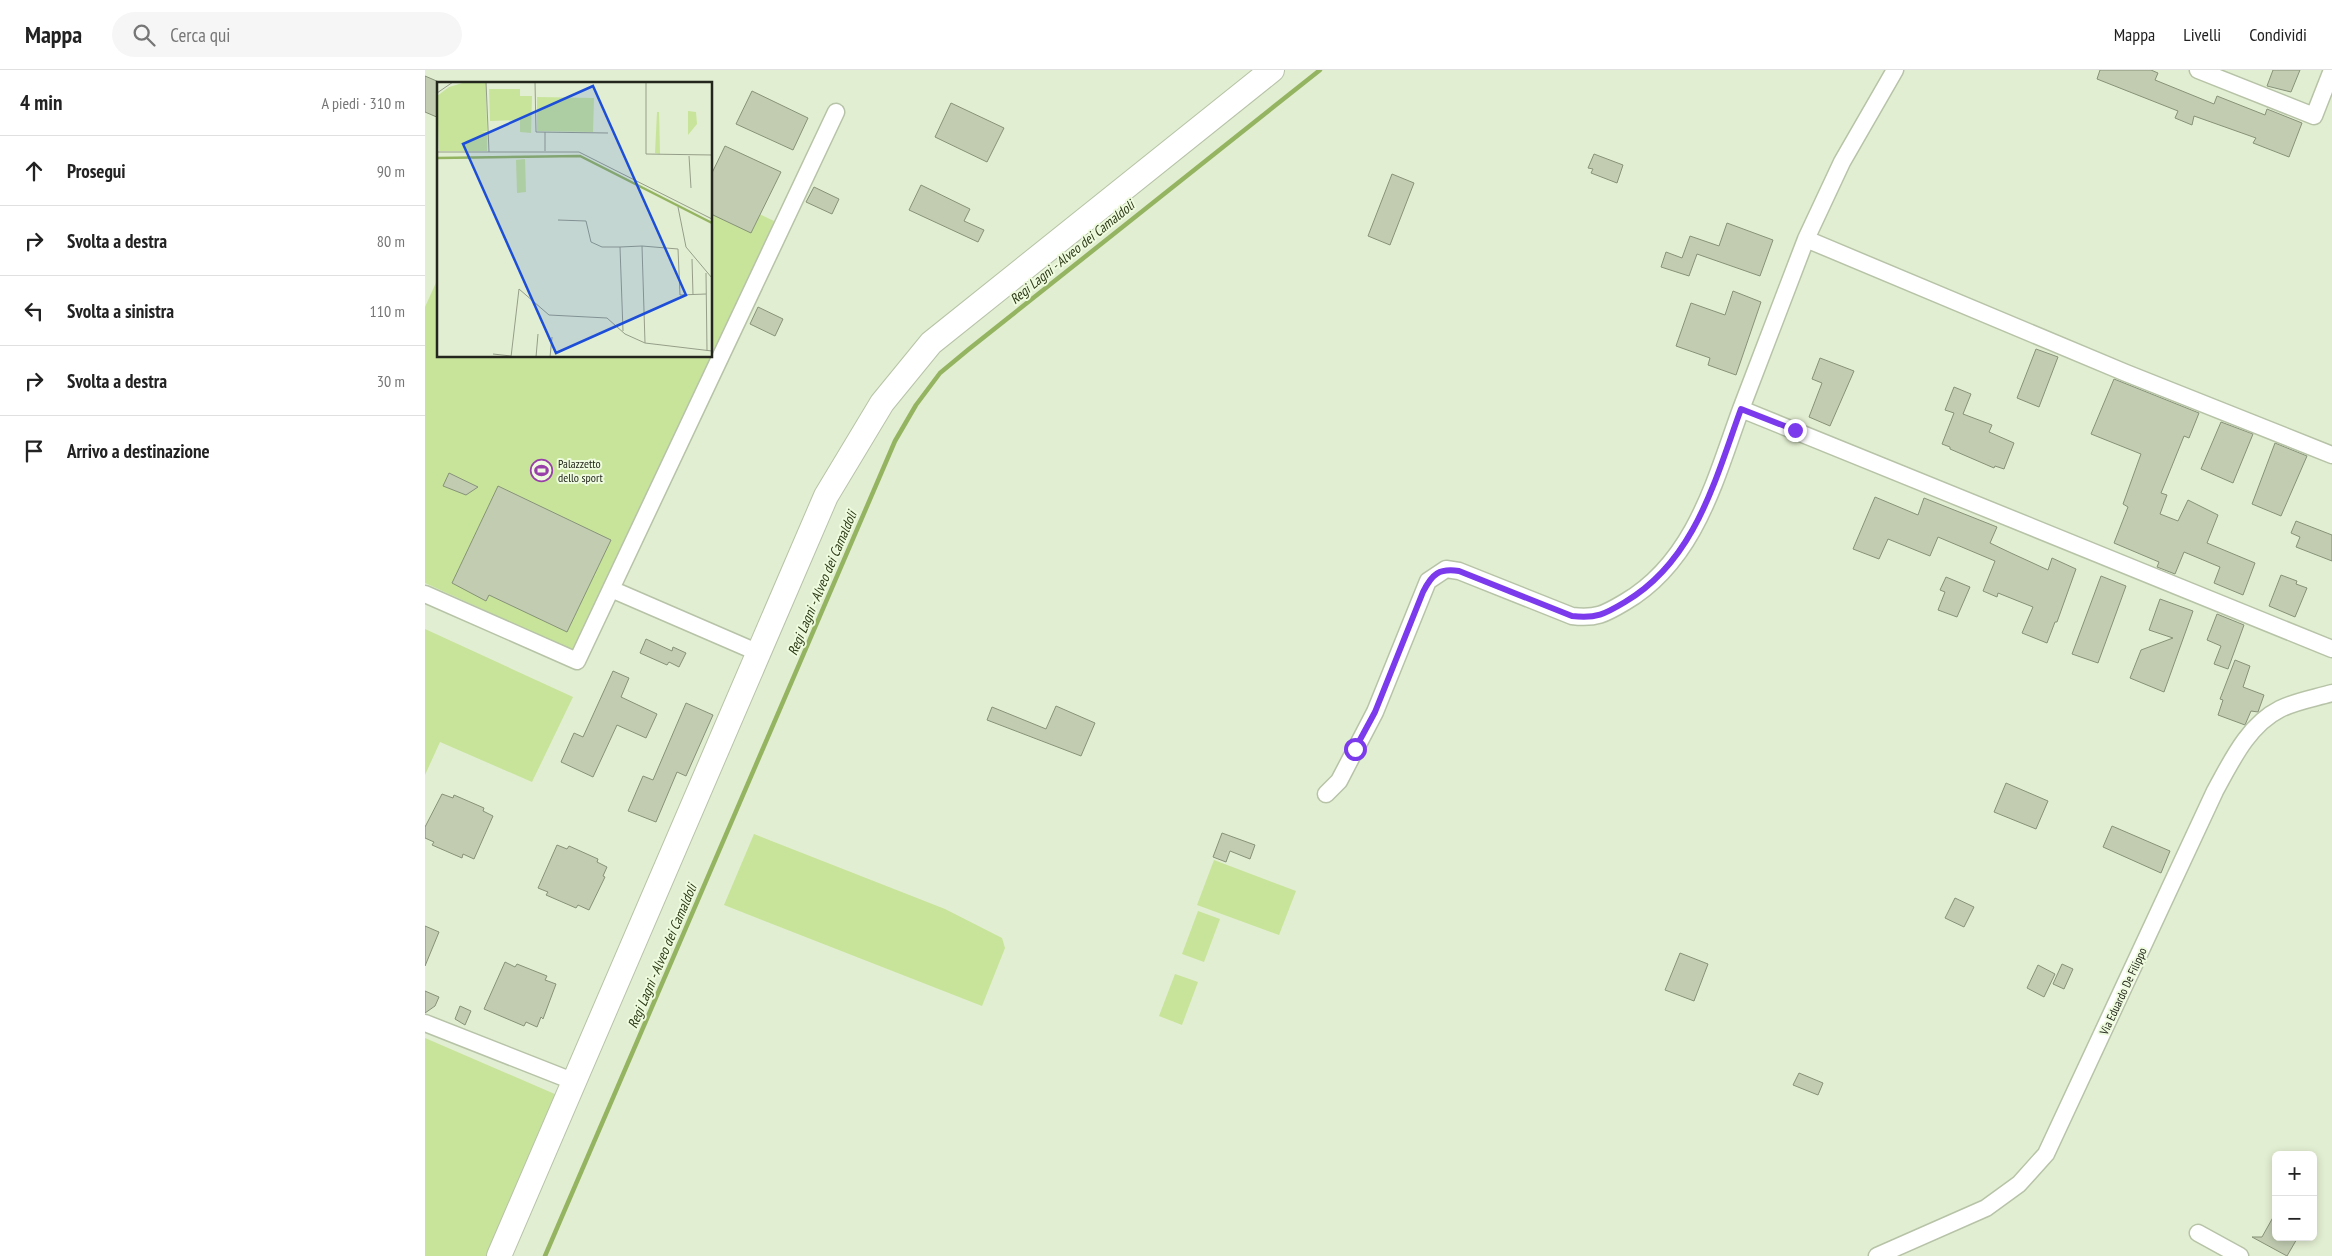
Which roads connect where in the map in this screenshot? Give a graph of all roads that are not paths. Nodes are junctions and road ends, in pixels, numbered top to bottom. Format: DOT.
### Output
graph roads {
  1 [pos="1272,70"];
  2 [pos="1895,70"];
  3 [pos="2198,70"];
  4 [pos="2332,70"];
  5 [pos="835,112"];
  6 [pos="1806,239"];
  7 [pos="1741,409"];
  8 [pos="2332,455"];
  9 [pos="611,589"];
  10 [pos="425,594"];
  11 [pos="2332,650"];
  12 [pos="759,653"];
  13 [pos="2332,693"];
  14 [pos="1326,794"];
  15 [pos="425,1023"];
  16 [pos="575,1082"];
  17 [pos="2199,1233"];
  18 [pos="499,1256"];
  19 [pos="1877,1256"];
  20 [pos="2240,1256"];
  1 -- 12 [label="street"];
  2 -- 6 [label="street"];
  3 -- 4 [label="street"];
  5 -- 9 [label="street"];
  6 -- 7 [label="street"];
  6 -- 8 [label="street"];
  7 -- 11 [label="street"];
  7 -- 14 [label="street"];
  9 -- 10 [label="street"];
  9 -- 12 [label="street"];
  12 -- 16 [label="street"];
  13 -- 19 [label="street, Via Eduardo De Filippo"];
  15 -- 16 [label="street"];
  16 -- 18 [label="street"];
  17 -- 20 [label="street"];
}
